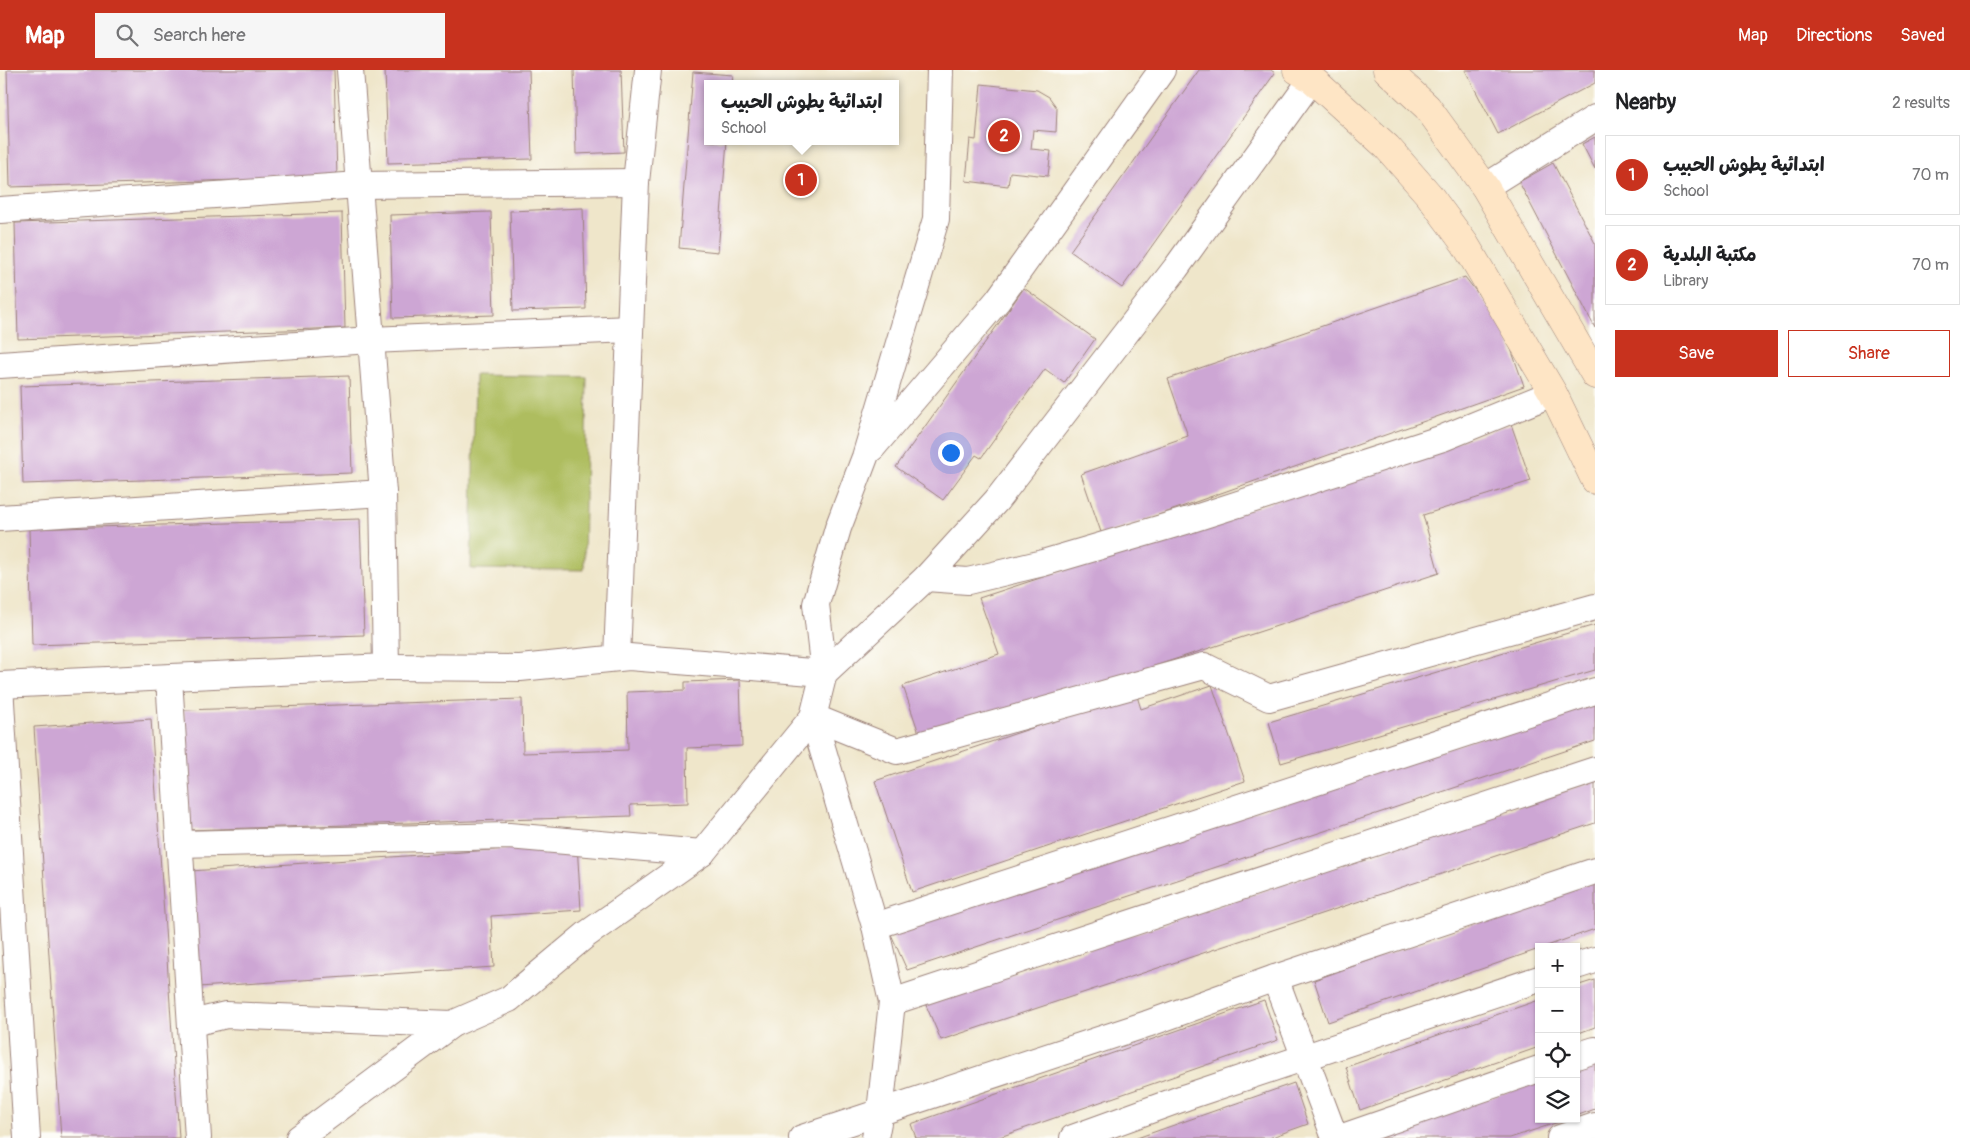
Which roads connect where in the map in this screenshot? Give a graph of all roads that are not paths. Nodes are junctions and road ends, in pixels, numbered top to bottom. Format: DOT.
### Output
graph roads {
  1 [pos="350,70"];
  2 [pos="648,70"];
  3 [pos="940,70"];
  4 [pos="1162,70"];
  5 [pos="1387,70"];
  6 [pos="1305,75"];
  7 [pos="1595,118"];
  8 [pos="636,182"];
  9 [pos="359,185"];
  10 [pos="1485,187"];
  11 [pos="0,210"];
  12 [pos="630,330"];
  13 [pos="371,340"];
  14 [pos="0,365"];
  15 [pos="1595,375"];
  16 [pos="1553,393"];
  17 [pos="865,457"];
  18 [pos="1595,480"];
  19 [pos="383,493"];
  20 [pos="0,518"];
  21 [pos="926,578"];
  22 [pos="1595,607"];
  23 [pos="616,658"];
  24 [pos="386,667"];
  25 [pos="824,673"];
  26 [pos="169,678"];
  27 [pos="0,685"];
  28 [pos="1595,691"];
  29 [pos="813,717"];
  30 [pos="1595,770"];
  31 [pos="180,844"];
  32 [pos="702,853"];
  33 [pos="1595,871"];
  34 [pos="875,926"];
  35 [pos="1595,960"];
  36 [pos="1580,965"];
  37 [pos="1275,978"];
  38 [pos="1535,980"];
  39 [pos="892,1002"];
  40 [pos="192,1024"];
  41 [pos="452,1024"];
  42 [pos="1595,1050"];
  43 [pos="1580,1055"];
  44 [pos="1304,1057"];
  45 [pos="1535,1070"];
  46 [pos="880,1112"];
  47 [pos="1595,1126"];
  48 [pos="27,1138"];
  49 [pos="198,1138"];
  50 [pos="299,1138"];
  51 [pos="802,1138"];
  52 [pos="875,1138"];
  53 [pos="1073,1138"];
  54 [pos="1335,1138"];
  55 [pos="1340,1138"];
  56 [pos="1560,1138"];
  1 -- 9 [label="street"];
  2 -- 8 [label="street"];
  3 -- 17 [label="street"];
  4 -- 17 [label="street"];
  5 -- 10 [label="main road"];
  6 -- 16 [label="main road"];
  6 -- 21 [label="street"];
  7 -- 10 [label="street"];
  8 -- 9 [label="street"];
  8 -- 12 [label="street"];
  9 -- 11 [label="street"];
  9 -- 13 [label="street"];
  10 -- 15 [label="main road"];
  12 -- 13 [label="street"];
  12 -- 23 [label="street"];
  13 -- 14 [label="street"];
  13 -- 19 [label="street"];
  16 -- 18 [label="main road"];
  16 -- 21 [label="street"];
  17 -- 25 [label="street"];
  19 -- 20 [label="street"];
  19 -- 24 [label="street"];
  21 -- 25 [label="street"];
  22 -- 29 [label="street"];
  23 -- 24 [label="street"];
  23 -- 25 [label="street"];
  24 -- 26 [label="street"];
  25 -- 29 [label="street"];
  26 -- 27 [label="street"];
  26 -- 31 [label="street"];
  27 -- 48 [label="street"];
  28 -- 34 [label="street"];
  29 -- 32 [label="street"];
  29 -- 34 [label="street"];
  30 -- 39 [label="street"];
  31 -- 32 [label="street"];
  31 -- 40 [label="street"];
  32 -- 41 [label="street"];
  33 -- 37 [label="street"];
  34 -- 39 [label="street"];
  35 -- 36 [label="street"];
  37 -- 44 [label="street"];
  37 -- 46 [label="street"];
  38 -- 44 [label="street"];
  39 -- 46 [label="street"];
  40 -- 41 [label="street"];
  40 -- 49 [label="street"];
  41 -- 50 [label="street"];
  42 -- 43 [label="street"];
  44 -- 53 [label="street"];
  44 -- 54 [label="street"];
  45 -- 55 [label="street"];
  46 -- 51 [label="street"];
  46 -- 52 [label="street"];
  47 -- 56 [label="street"];
}
